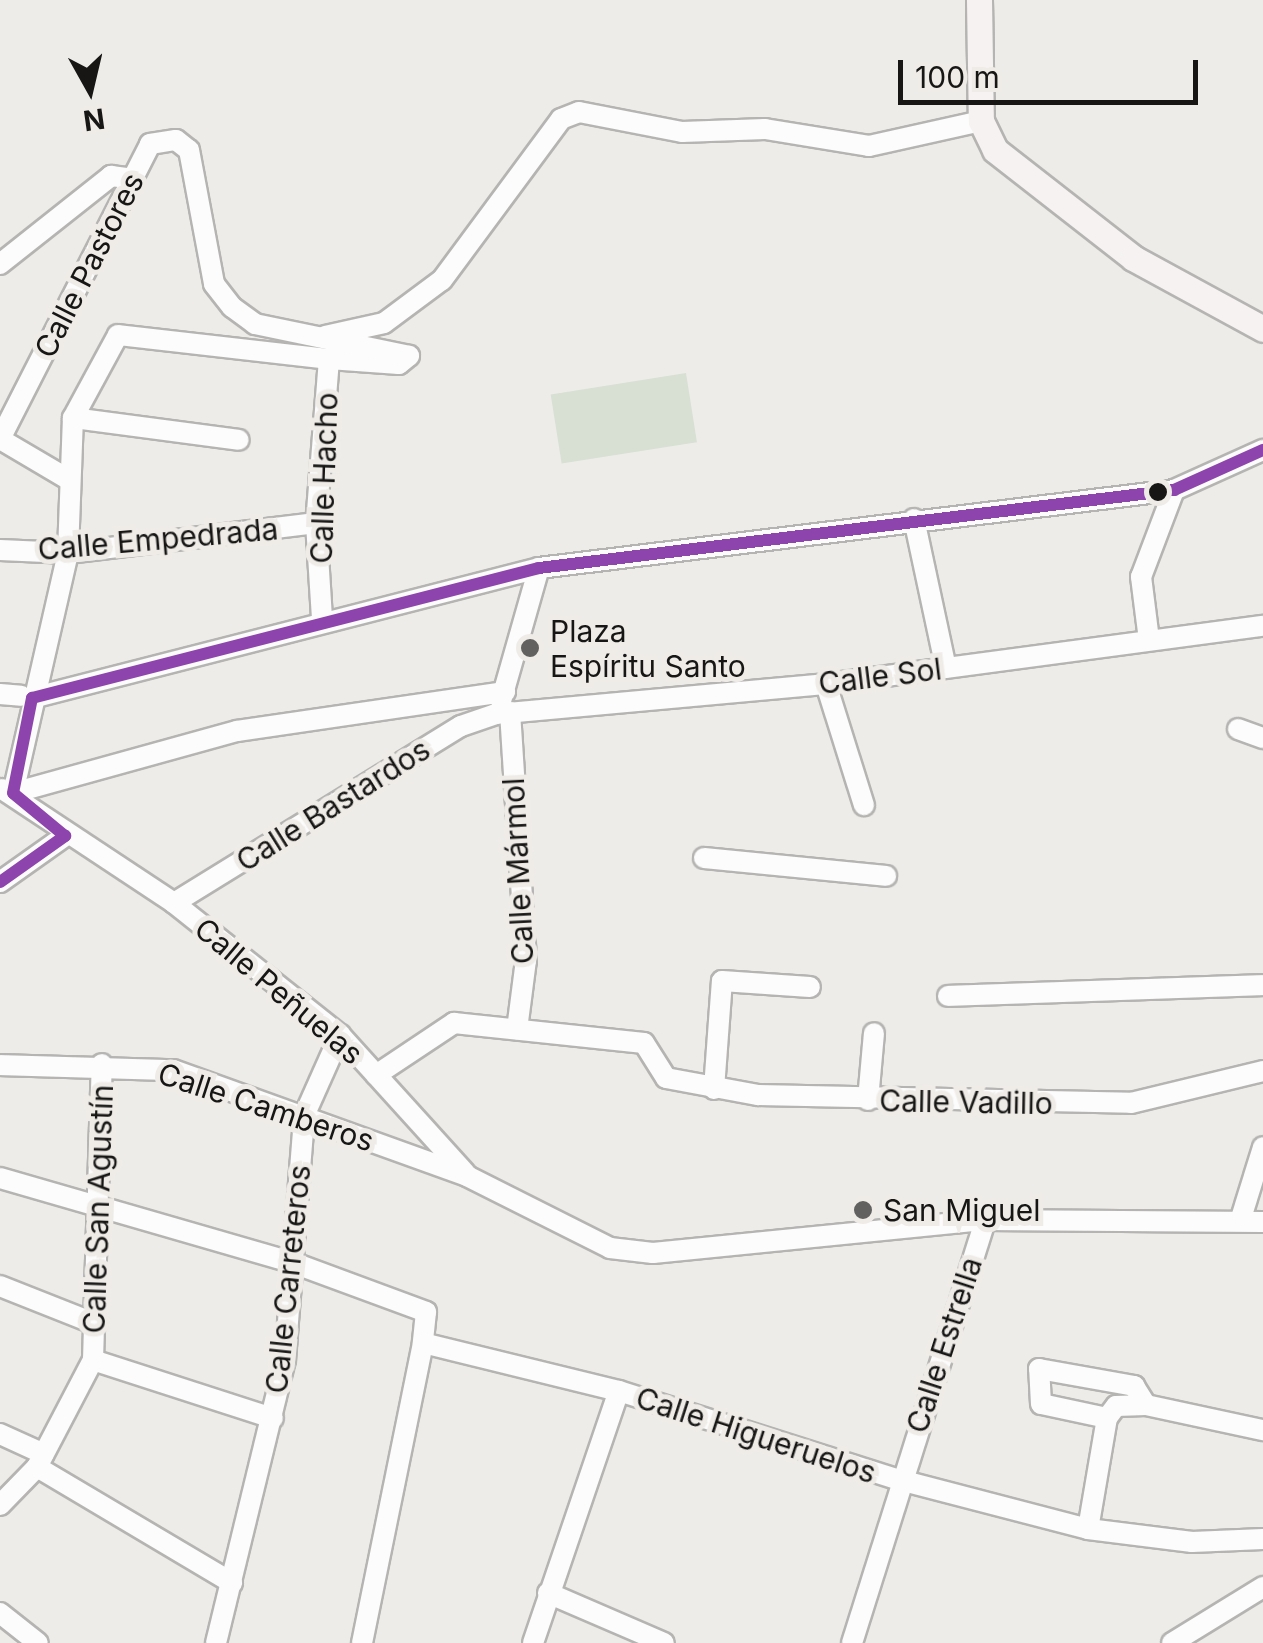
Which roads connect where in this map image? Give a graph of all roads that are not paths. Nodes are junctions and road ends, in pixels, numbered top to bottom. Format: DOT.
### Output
graph roads {
  1 [pos="979,0"];
  2 [pos="981,121"];
  3 [pos="134,179"];
  4 [pos="0,264"];
  5 [pos="1263,329"];
  6 [pos="324,336"];
  7 [pos="329,359"];
  8 [pos="73,418"];
  9 [pos="0,439"];
  10 [pos="239,440"];
  11 [pos="1263,450"];
  12 [pos="68,479"];
  13 [pos="1174,490"];
  14 [pos="914,520"];
  15 [pos="316,523"];
  16 [pos="0,550"];
  17 [pos="68,553"];
  18 [pos="539,568"];
  19 [pos="322,618"];
  20 [pos="1263,626"];
  21 [pos="1149,640"];
  22 [pos="946,668"];
  23 [pos="826,684"];
  24 [pos="18,696"];
  25 [pos="503,706"];
  26 [pos="1238,729"];
  27 [pos="1263,738"];
  28 [pos="7,790"];
  29 [pos="864,805"];
  30 [pos="65,836"];
  31 [pos="704,858"];
  32 [pos="886,876"];
  33 [pos="0,882"];
  34 [pos="174,903"];
  35 [pos="1263,985"];
  36 [pos="810,987"];
  37 [pos="948,996"];
  38 [pos="517,1029"];
  39 [pos="874,1033"];
  40 [pos="340,1034"];
  41 [pos="102,1064"];
  42 [pos="0,1065"];
  43 [pos="1263,1071"];
  44 [pos="376,1074"];
  45 [pos="714,1089"];
  46 [pos="868,1100"];
  47 [pos="304,1116"];
  48 [pos="1263,1147"];
  49 [pos="468,1176"];
  50 [pos="0,1178"];
  51 [pos="103,1208"];
  52 [pos="1242,1215"];
  53 [pos="985,1220"];
  54 [pos="1263,1222"];
  55 [pos="291,1262"];
  56 [pos="0,1286"];
  57 [pos="96,1324"];
  58 [pos="423,1343"];
  59 [pos="94,1360"];
  60 [pos="619,1391"];
  61 [pos="1146,1405"];
  62 [pos="273,1418"];
  63 [pos="1107,1418"];
  64 [pos="1263,1430"];
  65 [pos="0,1434"];
  66 [pos="40,1460"];
  67 [pos="900,1480"];
  68 [pos="0,1505"];
  69 [pos="1088,1529"];
  70 [pos="1263,1539"];
  71 [pos="232,1583"];
  72 [pos="1263,1588"];
  73 [pos="548,1593"];
  74 [pos="0,1613"];
  75 [pos="38,1643"];
  76 [pos="216,1643"];
  77 [pos="362,1643"];
  78 [pos="534,1643"];
  79 [pos="664,1643"];
  80 [pos="852,1643"];
  81 [pos="1172,1643"];
  1 -- 2 [label="main road"];
  2 -- 5 [label="main road"];
  2 -- 6 [label="street"];
  3 -- 4 [label="street"];
  3 -- 6 [label="street, Calle Pastores"];
  3 -- 9 [label="street, Calle Pastores"];
  6 -- 7 [label="street"];
  7 -- 8 [label="street, Calle Hacho"];
  7 -- 15 [label="street, Calle Hacho"];
  8 -- 10 [label="street"];
  8 -- 12 [label="street, Calle Hacho"];
  9 -- 12 [label="street"];
  11 -- 13 [label="street"];
  12 -- 17 [label="street, Calle Hacho"];
  13 -- 14 [label="street"];
  13 -- 21 [label="street"];
  14 -- 18 [label="street"];
  14 -- 22 [label="street"];
  15 -- 17 [label="street, Calle Empedrada"];
  15 -- 19 [label="street, Calle Hacho"];
  16 -- 17 [label="street, Calle Empedrada"];
  17 -- 24 [label="street, Calle Hacho"];
  18 -- 19 [label="street"];
  18 -- 25 [label="street"];
  19 -- 24 [label="street"];
  20 -- 21 [label="street, Calle Sol"];
  21 -- 22 [label="street, Calle Sol"];
  22 -- 23 [label="street, Calle Sol"];
  23 -- 25 [label="street, Calle Sol"];
  23 -- 29 [label="street"];
  24 -- 28 [label="street, Calle Hacho"];
  25 -- 28 [label="street"];
  25 -- 34 [label="street, Calle Bastardos"];
  25 -- 38 [label="street, Calle Mármol"];
  26 -- 27 [label="street"];
  28 -- 30 [label="street, Calle Peñuelas"];
  30 -- 33 [label="street"];
  30 -- 34 [label="street, Calle Peñuelas"];
  31 -- 32 [label="street"];
  34 -- 40 [label="street, Calle Peñuelas"];
  35 -- 37 [label="street"];
  36 -- 45 [label="street"];
  38 -- 44 [label="street"];
  38 -- 45 [label="street, Calle Vadillo"];
  39 -- 46 [label="street"];
  40 -- 44 [label="street, Calle Peñuelas"];
  40 -- 47 [label="street, Calle Carreteros"];
  41 -- 42 [label="street, Calle Camberos"];
  41 -- 47 [label="street, Calle Camberos"];
  41 -- 51 [label="street, Calle San Agustín"];
  43 -- 46 [label="street, Calle Vadillo"];
  44 -- 49 [label="street, Calle Peñuelas"];
  45 -- 46 [label="street, Calle Vadillo"];
  47 -- 49 [label="street, Calle Camberos"];
  47 -- 55 [label="street, Calle Carreteros"];
  48 -- 52 [label="street"];
  49 -- 53 [label="street"];
  50 -- 51 [label="street"];
  51 -- 55 [label="street"];
  51 -- 57 [label="street, Calle San Agustín"];
  52 -- 53 [label="street"];
  52 -- 54 [label="street"];
  53 -- 67 [label="street, Calle Estrella"];
  55 -- 58 [label="street"];
  55 -- 62 [label="street, Calle Carreteros"];
  56 -- 57 [label="street"];
  57 -- 59 [label="street, Calle San Agustín"];
  58 -- 60 [label="street, Calle Higueruelos"];
  58 -- 77 [label="street"];
  59 -- 62 [label="street"];
  59 -- 66 [label="street, Calle San Agustín"];
  60 -- 67 [label="street, Calle Higueruelos"];
  60 -- 73 [label="street"];
  61 -- 63 [label="street"];
  61 -- 63 [label="street"];
  61 -- 64 [label="street"];
  62 -- 71 [label="street, Calle Carreteros"];
  63 -- 69 [label="street"];
  65 -- 66 [label="street"];
  66 -- 68 [label="street, Calle San Agustín"];
  66 -- 71 [label="street"];
  67 -- 69 [label="street, Calle Higueruelos"];
  67 -- 80 [label="street, Calle Estrella"];
  69 -- 70 [label="street, Calle Higueruelos"];
  71 -- 76 [label="street, Calle Carreteros"];
  72 -- 81 [label="street"];
  73 -- 78 [label="street"];
  73 -- 79 [label="street"];
  74 -- 75 [label="street"];
}
